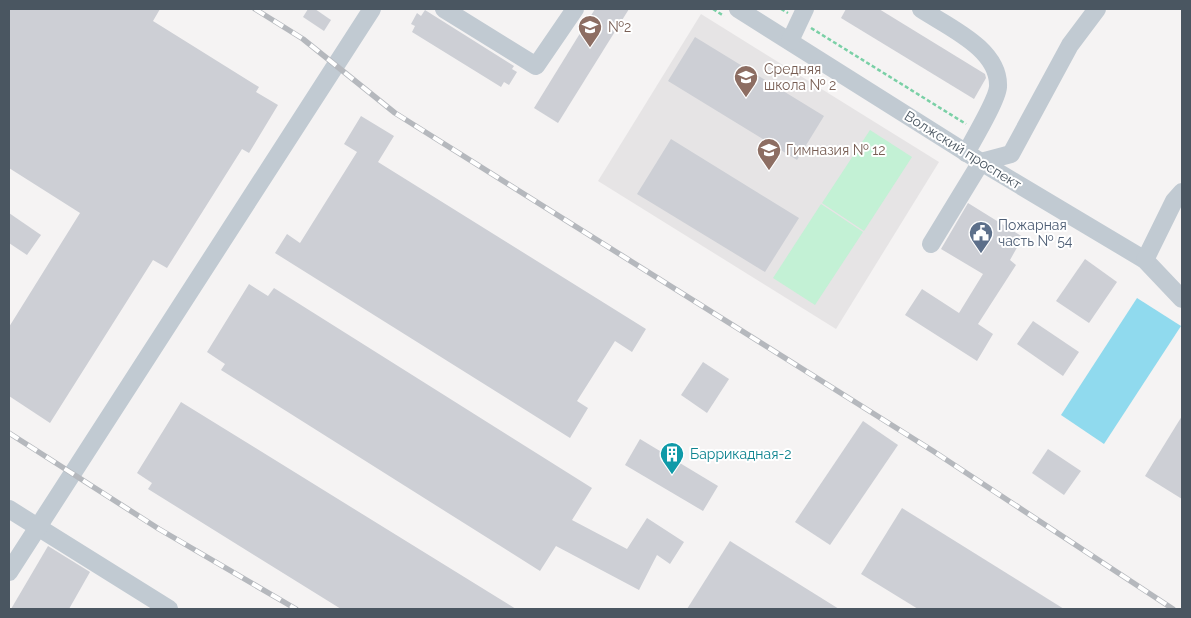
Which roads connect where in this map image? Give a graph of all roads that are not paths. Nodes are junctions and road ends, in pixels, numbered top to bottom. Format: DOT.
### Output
graph roads {
  1 [pos="372,9"];
  2 [pos="444,9"];
  3 [pos="575,9"];
  4 [pos="738,9"];
  5 [pos="921,9"];
  6 [pos="1098,9"];
  7 [pos="802,14"];
  8 [pos="790,42"];
  9 [pos="966,153"];
  10 [pos="981,162"];
  11 [pos="1182,192"];
  12 [pos="931,244"];
  13 [pos="1146,260"];
  14 [pos="1182,299"];
  15 [pos="9,509"];
  16 [pos="37,527"];
  17 [pos="9,572"];
  18 [pos="169,609"];
  1 -- 16 [label="street"];
  2 -- 3 [label="street"];
  4 -- 8 [label="street, Волжский проспект"];
  5 -- 9 [label="street"];
  6 -- 10 [label="street"];
  7 -- 8 [label="street"];
  8 -- 9 [label="street, Волжский проспект"];
  9 -- 10 [label="street, Волжский проспект"];
  10 -- 12 [label="street"];
  10 -- 13 [label="street, Волжский проспект"];
  11 -- 13 [label="street"];
  13 -- 14 [label="street, Волжский проспект"];
  15 -- 16 [label="street"];
  16 -- 17 [label="street"];
  16 -- 18 [label="street"];
}
